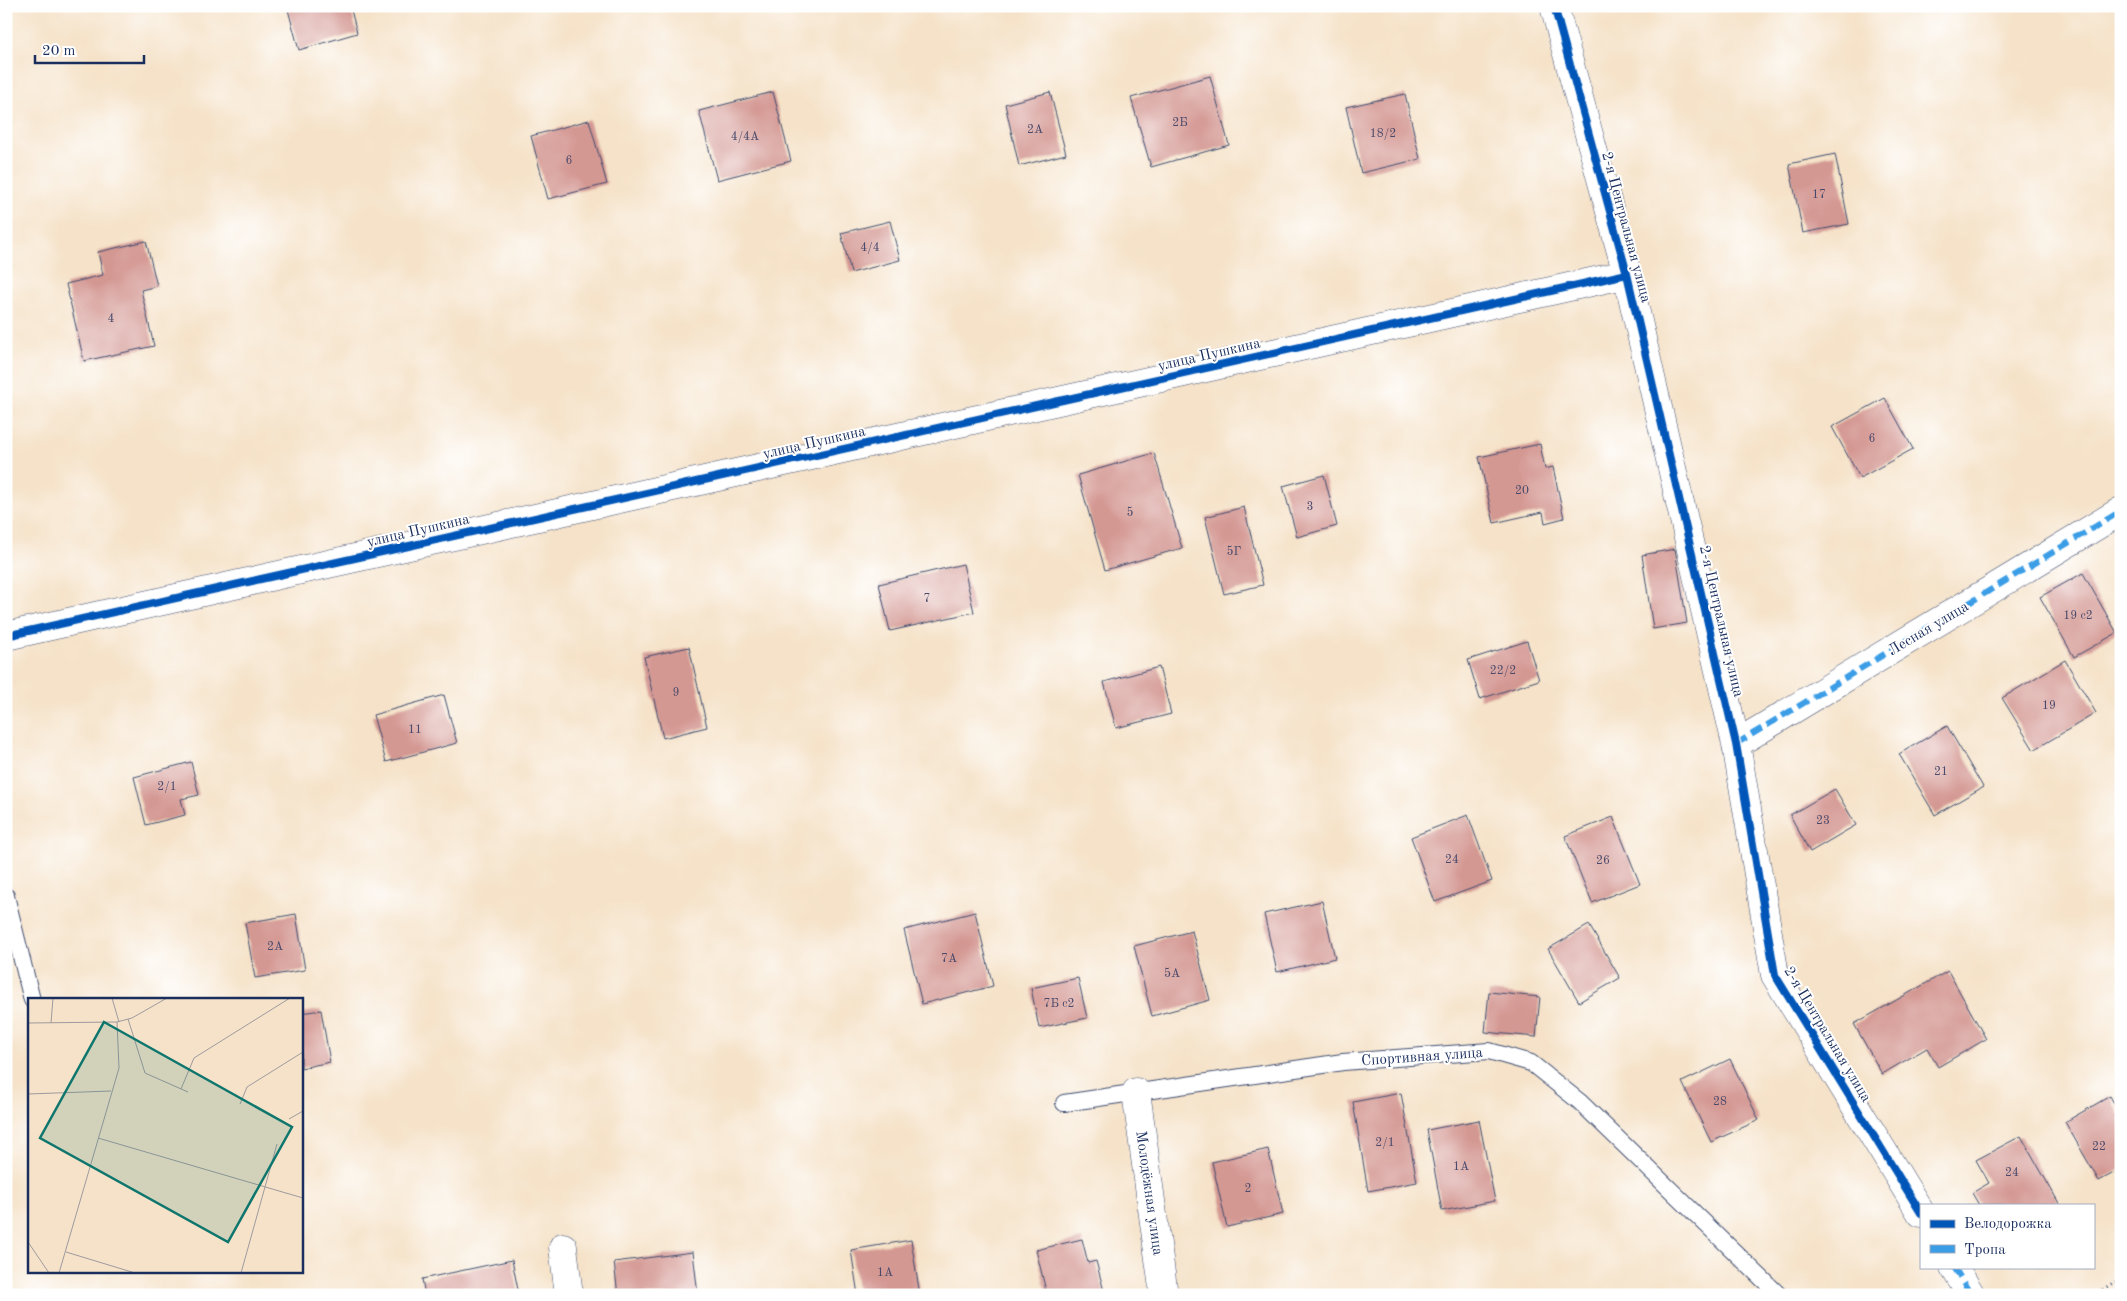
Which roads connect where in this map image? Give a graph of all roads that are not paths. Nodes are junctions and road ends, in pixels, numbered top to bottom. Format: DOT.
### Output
graph roads {
  1 [pos="1554,6"];
  2 [pos="1627,274"];
  3 [pos="2121,512"];
  4 [pos="6,636"];
  5 [pos="1736,744"];
  6 [pos="6,896"];
  7 [pos="32,998"];
  8 [pos="1136,1092"];
  9 [pos="1064,1103"];
  10 [pos="1920,1211"];
  11 [pos="563,1247"];
  12 [pos="1955,1268"];
  13 [pos="569,1295"];
  14 [pos="1164,1295"];
  15 [pos="1779,1295"];
  16 [pos="1971,1295"];
  1 -- 2 [label="street, 2-я Центральная улица"];
  2 -- 4 [label="street, улица Пушкина"];
  2 -- 5 [label="street, 2-я Центральная улица"];
  3 -- 5 [label="street, Лесная улица"];
  5 -- 10 [label="street, 2-я Центральная улица"];
  6 -- 7 [label="lane"];
  8 -- 9 [label="lane, Спортивная улица"];
  8 -- 14 [label="street, Молодёжная улица"];
  8 -- 15 [label="lane, Спортивная улица"];
  11 -- 13 [label="street"];
  12 -- 16 [label="street"];
}
